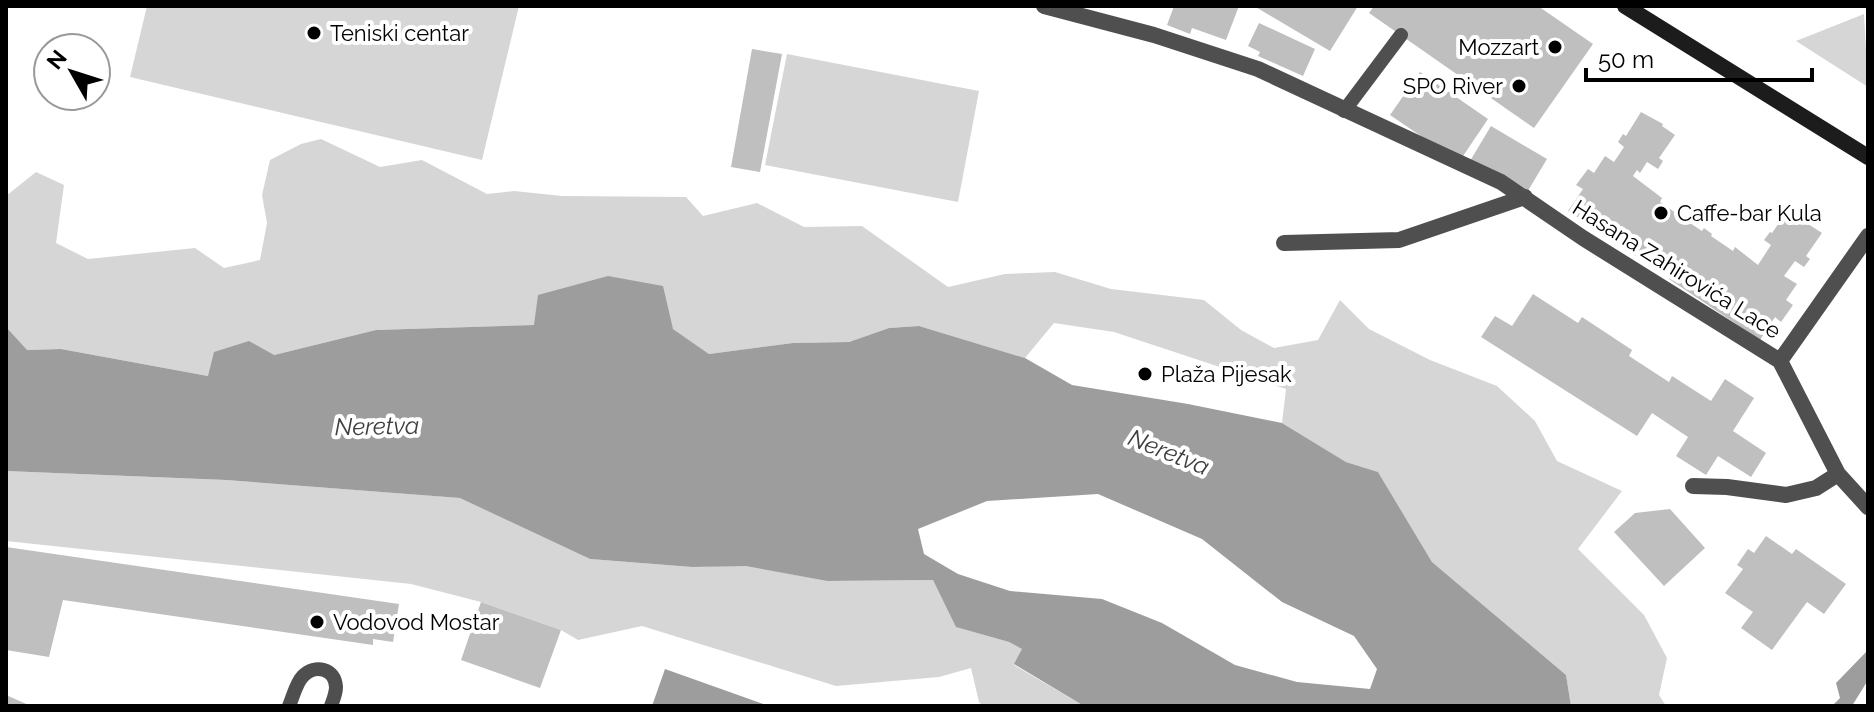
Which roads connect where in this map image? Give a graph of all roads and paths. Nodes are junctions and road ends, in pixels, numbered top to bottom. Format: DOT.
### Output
graph roads {
  1 [pos="1044,6"];
  2 [pos="1625,6"];
  3 [pos="1401,35"];
  4 [pos="1344,111"];
  5 [pos="1868,157"];
  6 [pos="1525,197"];
  7 [pos="1868,236"];
  8 [pos="1284,243"];
  9 [pos="1780,361"];
  10 [pos="1838,474"];
  11 [pos="1693,486"];
  12 [pos="1868,507"];
  13 [pos="289,706"];
  14 [pos="331,706"];
  1 -- 4 [label="street, Hasana Zahirovića Lace"];
  2 -- 5 [label="street"];
  3 -- 4 [label="lane"];
  4 -- 6 [label="street, Hasana Zahirovića Lace"];
  6 -- 8 [label="street"];
  6 -- 9 [label="street, Hasana Zahirovića Lace"];
  7 -- 9 [label="street"];
  9 -- 10 [label="street, Hasana Zahirovića Lace"];
  10 -- 11 [label="street"];
  10 -- 12 [label="street, Hasana Zahirovića Lace"];
  13 -- 14 [label="lane"];
}
